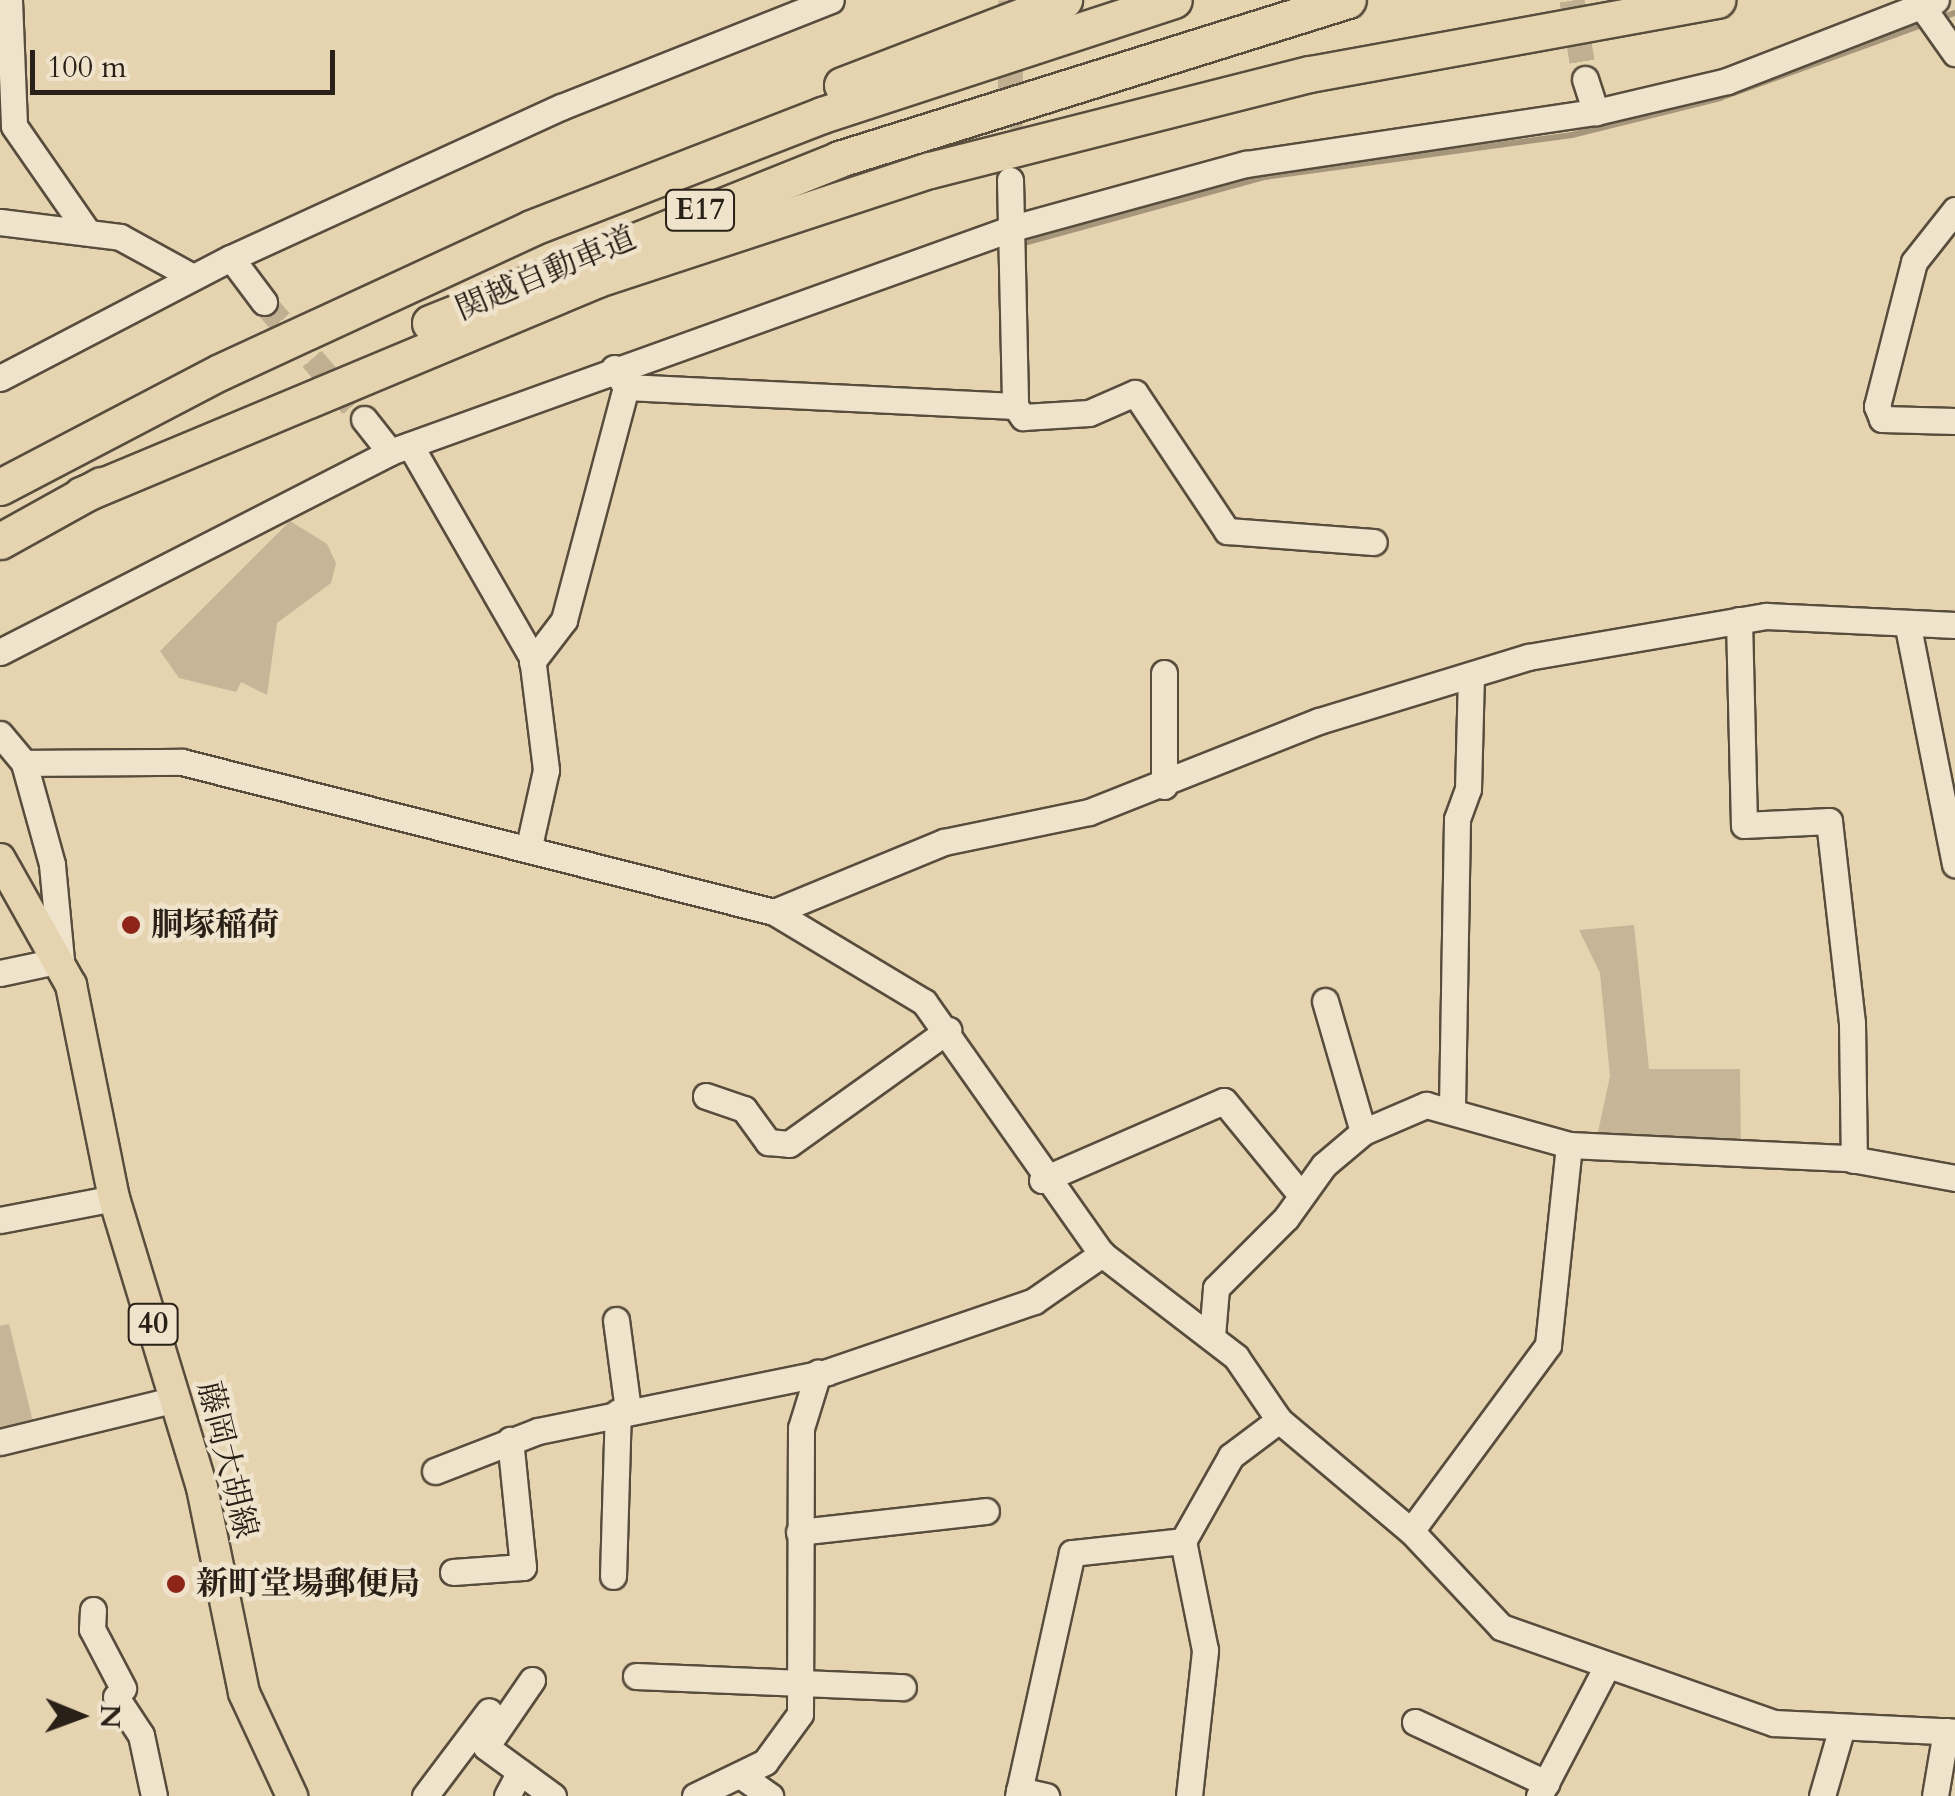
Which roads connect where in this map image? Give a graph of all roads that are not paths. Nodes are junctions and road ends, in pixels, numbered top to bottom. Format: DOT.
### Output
graph roads {
  1 [pos="10,0"];
  2 [pos="831,0"];
  3 [pos="1064,0"];
  4 [pos="1174,0"];
  5 [pos="1348,0"];
  6 [pos="1717,0"];
  7 [pos="1931,13"];
  8 [pos="1955,53"];
  9 [pos="1585,78"];
  10 [pos="4,106"];
  11 [pos="1596,112"];
  12 [pos="1010,180"];
  13 [pos="0,222"];
  14 [pos="1951,224"];
  15 [pos="84,228"];
  16 [pos="1013,228"];
  17 [pos="230,258"];
  18 [pos="192,278"];
  19 [pos="264,302"];
  20 [pos="0,378"];
  21 [pos="620,378"];
  22 [pos="1015,406"];
  23 [pos="364,418"];
  24 [pos="1955,420"];
  25 [pos="400,448"];
  26 [pos="0,470"];
  27 [pos="0,487"];
  28 [pos="80,496"];
  29 [pos="0,541"];
  30 [pos="1374,542"];
  31 [pos="1739,620"];
  32 [pos="1955,625"];
  33 [pos="1908,627"];
  34 [pos="0,652"];
  35 [pos="532,662"];
  36 [pos="1164,672"];
  37 [pos="1470,675"];
  38 [pos="0,734"];
  39 [pos="24,763"];
  40 [pos="1164,786"];
  41 [pos="530,846"];
  42 [pos="0,860"];
  43 [pos="1955,864"];
  44 [pos="774,912"];
  45 [pos="61,960"];
  46 [pos="0,973"];
  47 [pos="1325,1001"];
  48 [pos="948,1030"];
  49 [pos="706,1096"];
  50 [pos="1452,1108"];
  51 [pos="1363,1132"];
  52 [pos="1569,1145"];
  53 [pos="1854,1160"];
  54 [pos="1955,1178"];
  55 [pos="1042,1180"];
  56 [pos="1301,1195"];
  57 [pos="114,1198"];
  58 [pos="0,1220"];
  59 [pos="1102,1254"];
  60 [pos="616,1320"];
  61 [pos="1212,1336"];
  62 [pos="818,1373"];
  63 [pos="176,1399"];
  64 [pos="623,1411"];
  65 [pos="1278,1420"];
  66 [pos="510,1440"];
  67 [pos="0,1442"];
  68 [pos="436,1471"];
  69 [pos="986,1511"];
  70 [pos="799,1532"];
  71 [pos="1411,1532"];
  72 [pos="1182,1541"];
  73 [pos="453,1572"];
  74 [pos="613,1576"];
  75 [pos="93,1610"];
  76 [pos="1607,1666"];
  77 [pos="636,1676"];
  78 [pos="532,1680"];
  79 [pos="806,1683"];
  80 [pos="903,1687"];
  81 [pos="488,1711"];
  82 [pos="1415,1722"];
  83 [pos="1842,1727"];
  84 [pos="1950,1731"];
  85 [pos="520,1772"];
  86 [pos="740,1774"];
  87 [pos="1543,1790"];
  88 [pos="1018,1793"];
  89 [pos="154,1796"];
  90 [pos="292,1796"];
  91 [pos="425,1796"];
  92 [pos="507,1796"];
  93 [pos="553,1796"];
  94 [pos="695,1796"];
  95 [pos="770,1796"];
  96 [pos="1046,1796"];
  97 [pos="1189,1796"];
  98 [pos="1822,1796"];
  99 [pos="1935,1796"];
  1 -- 10 [label="street"];
  2 -- 17 [label="street"];
  3 -- 26 [label="highway"];
  4 -- 27 [label="highway, 関越自動車道 / E17"];
  5 -- 28 [label="highway, 関越自動車道 / E17"];
  6 -- 28 [label="highway"];
  7 -- 8 [label="street"];
  7 -- 11 [label="street"];
  9 -- 11 [label="street"];
  10 -- 15 [label="street"];
  11 -- 16 [label="street"];
  12 -- 16 [label="street"];
  13 -- 15 [label="street"];
  14 -- 24 [label="street"];
  15 -- 18 [label="street"];
  16 -- 21 [label="street"];
  16 -- 22 [label="street"];
  17 -- 18 [label="street"];
  17 -- 19 [label="street"];
  18 -- 20 [label="street"];
  21 -- 22 [label="street"];
  21 -- 25 [label="street"];
  21 -- 35 [label="street"];
  22 -- 30 [label="street"];
  23 -- 25 [label="street"];
  25 -- 34 [label="street"];
  25 -- 35 [label="street"];
  28 -- 29 [label="highway, 関越自動車道 / E17"];
  31 -- 33 [label="street"];
  31 -- 37 [label="street"];
  31 -- 53 [label="street"];
  32 -- 33 [label="street"];
  33 -- 43 [label="street"];
  35 -- 41 [label="street"];
  36 -- 40 [label="street"];
  37 -- 40 [label="street"];
  37 -- 50 [label="street"];
  38 -- 39 [label="street"];
  39 -- 41 [label="street"];
  39 -- 45 [label="street"];
  40 -- 44 [label="street"];
  41 -- 44 [label="street"];
  42 -- 45 [label="main road, 藤岡大胡線 / 40"];
  44 -- 48 [label="street"];
  45 -- 46 [label="street"];
  45 -- 57 [label="main road, 藤岡大胡線 / 40"];
  47 -- 51 [label="street"];
  48 -- 49 [label="street"];
  48 -- 55 [label="street"];
  50 -- 51 [label="street"];
  50 -- 52 [label="street"];
  51 -- 56 [label="street"];
  52 -- 53 [label="street"];
  52 -- 71 [label="street"];
  53 -- 54 [label="street"];
  55 -- 56 [label="street"];
  55 -- 59 [label="street"];
  56 -- 61 [label="street"];
  57 -- 58 [label="street"];
  57 -- 63 [label="main road, 藤岡大胡線 / 40"];
  59 -- 61 [label="street"];
  59 -- 62 [label="street"];
  60 -- 64 [label="street"];
  61 -- 65 [label="street"];
  62 -- 64 [label="street"];
  62 -- 70 [label="street"];
  63 -- 67 [label="street"];
  63 -- 90 [label="main road, 藤岡大胡線 / 40"];
  64 -- 66 [label="street"];
  64 -- 74 [label="street"];
  65 -- 71 [label="street"];
  65 -- 72 [label="street"];
  66 -- 68 [label="street"];
  66 -- 73 [label="street"];
  69 -- 70 [label="street"];
  70 -- 79 [label="street"];
  71 -- 76 [label="street"];
  72 -- 88 [label="street"];
  72 -- 97 [label="street"];
  75 -- 89 [label="street"];
  76 -- 83 [label="street"];
  76 -- 87 [label="street"];
  77 -- 79 [label="street"];
  78 -- 85 [label="street"];
  79 -- 80 [label="street"];
  79 -- 86 [label="street"];
  81 -- 91 [label="street"];
  82 -- 87 [label="street"];
  83 -- 84 [label="street"];
  83 -- 98 [label="street"];
  84 -- 99 [label="street"];
  85 -- 92 [label="street"];
  85 -- 93 [label="street"];
  86 -- 94 [label="street"];
  86 -- 95 [label="street"];
  88 -- 96 [label="street"];
}
